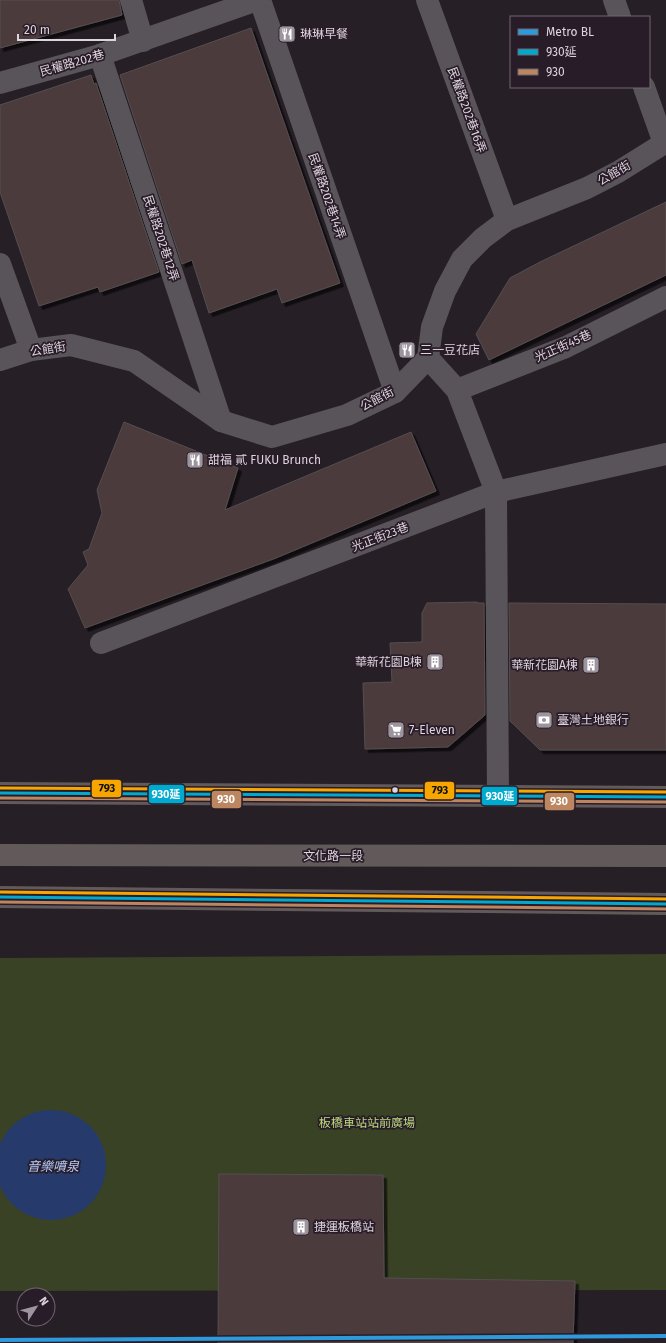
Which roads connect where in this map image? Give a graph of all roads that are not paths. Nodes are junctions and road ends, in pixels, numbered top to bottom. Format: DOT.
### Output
graph roads {
  1 [pos="131,0"];
  2 [pos="258,0"];
  3 [pos="427,0"];
  4 [pos="614,0"];
  5 [pos="620,16"];
  6 [pos="143,41"];
  7 [pos="100,56"];
  8 [pos="0,82"];
  9 [pos="644,88"];
  10 [pos="665,143"];
  11 [pos="507,220"];
  12 [pos="0,264"];
  13 [pos="666,296"];
  14 [pos="31,350"];
  15 [pos="428,358"];
  16 [pos="0,360"];
  17 [pos="457,390"];
  18 [pos="395,392"];
  19 [pos="221,421"];
  20 [pos="666,454"];
  21 [pos="496,492"];
  22 [pos="101,644"];
  23 [pos="0,793"];
  24 [pos="498,796"];
  25 [pos="666,797"];
  26 [pos="0,855"];
  27 [pos="666,856"];
  28 [pos="0,897"];
  29 [pos="666,904"];
  1 -- 6 [label="street"];
  2 -- 6 [label="street, 民權路202巷"];
  2 -- 18 [label="street, 民權路202巷14弄"];
  3 -- 11 [label="street, 民權路202巷16弄"];
  4 -- 5 [label="street"];
  6 -- 7 [label="street, 民權路202巷"];
  7 -- 8 [label="street, 民權路202巷"];
  7 -- 19 [label="street, 民權路202巷12弄"];
  9 -- 10 [label="street"];
  10 -- 11 [label="street, 公館街"];
  11 -- 15 [label="street, 公館街"];
  12 -- 14 [label="street"];
  13 -- 17 [label="street, 光正街45巷"];
  14 -- 16 [label="street, 公館街"];
  14 -- 19 [label="street, 公館街"];
  15 -- 17 [label="street"];
  15 -- 18 [label="street, 公館街"];
  17 -- 21 [label="street"];
  18 -- 19 [label="street, 公館街"];
  20 -- 21 [label="street, 光正街23巷"];
  21 -- 22 [label="street, 光正街23巷"];
  21 -- 24 [label="street"];
  23 -- 24 [label="main road"];
  24 -- 25 [label="main road"];
  26 -- 27 [label="main road, 文化路一段"];
  28 -- 29 [label="main road"];
}
